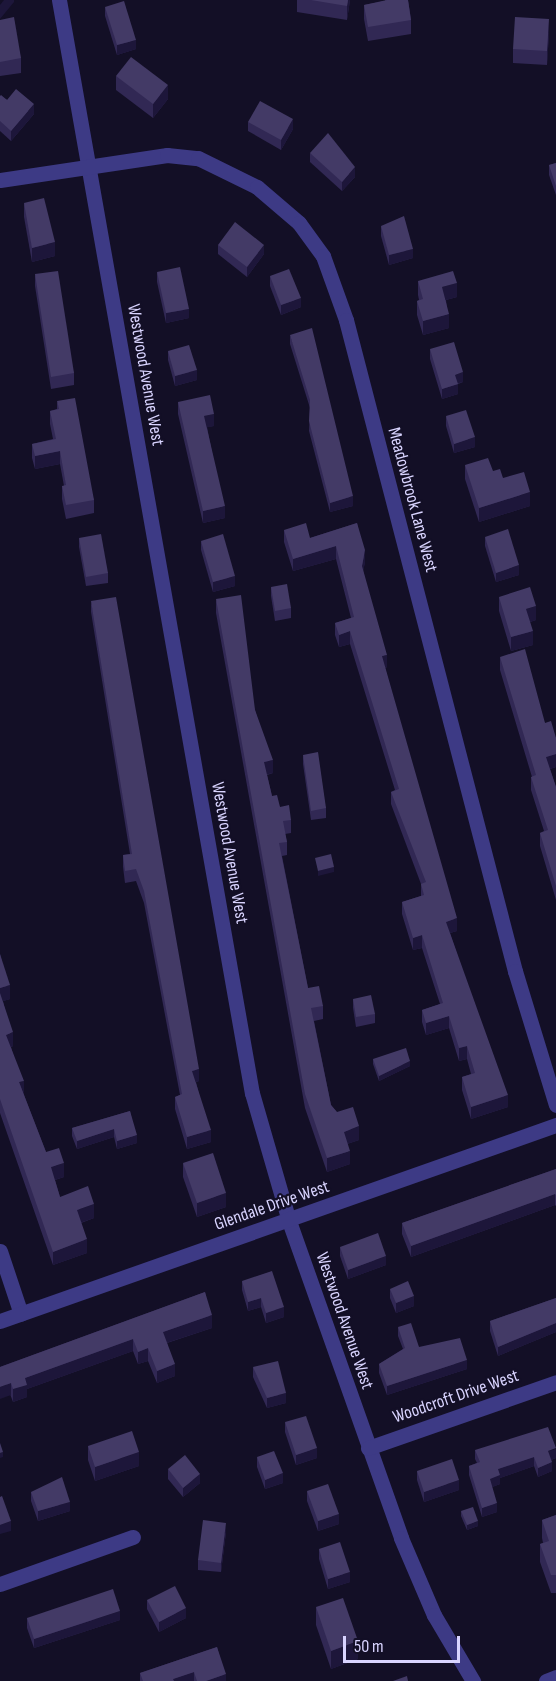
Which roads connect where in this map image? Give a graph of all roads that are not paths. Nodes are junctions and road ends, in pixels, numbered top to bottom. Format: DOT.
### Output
graph roads {
  1 [pos="59,0"];
  2 [pos="88,164"];
  3 [pos="0,180"];
  4 [pos="556,1105"];
  5 [pos="556,1125"];
  6 [pos="289,1221"];
  7 [pos="0,1251"];
  8 [pos="21,1314"];
  9 [pos="0,1321"];
  10 [pos="556,1382"];
  11 [pos="368,1448"];
  12 [pos="133,1537"];
  13 [pos="0,1584"];
  14 [pos="556,1677"];
  15 [pos="473,1681"];
  16 [pos="546,1681"];
  1 -- 2 [label="street, Westwood Avenue West"];
  2 -- 3 [label="street, Meadowbrook Lane West"];
  2 -- 4 [label="street, Meadowbrook Lane West"];
  2 -- 6 [label="street, Westwood Avenue West"];
  5 -- 6 [label="street, Glendale Drive West"];
  6 -- 8 [label="street, Glendale Drive West"];
  6 -- 11 [label="street, Westwood Avenue West"];
  7 -- 8 [label="street"];
  8 -- 9 [label="street, Glendale Drive West"];
  10 -- 11 [label="street, Woodcroft Drive West"];
  11 -- 15 [label="street, Westwood Avenue West"];
  12 -- 13 [label="street"];
  14 -- 16 [label="street"];
}
